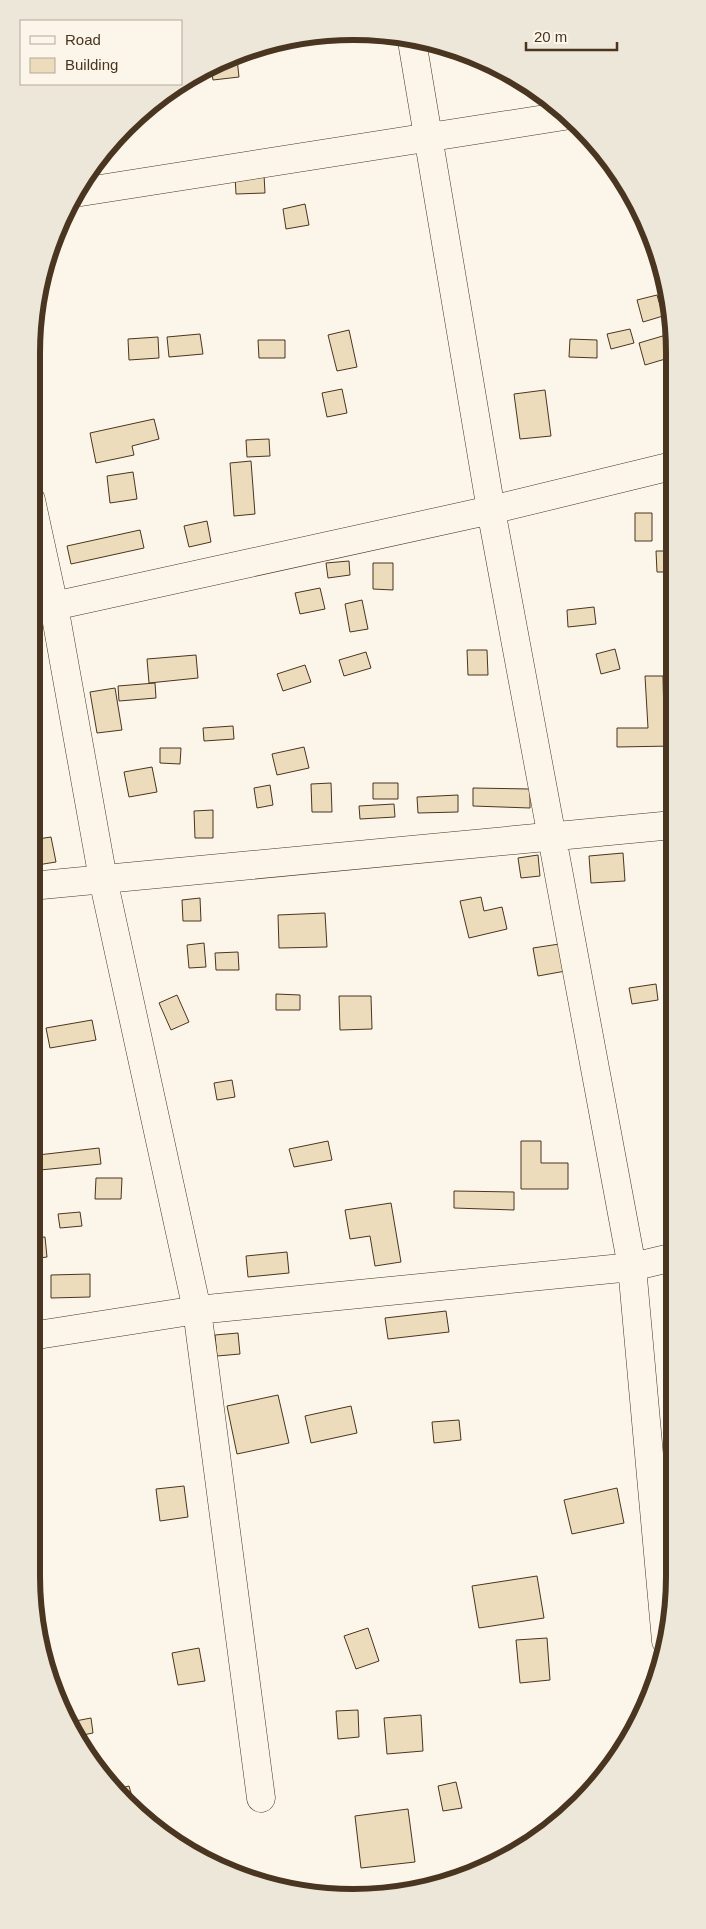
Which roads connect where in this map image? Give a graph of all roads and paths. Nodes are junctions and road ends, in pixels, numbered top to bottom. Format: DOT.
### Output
graph roads {
  1 [pos="413,46"];
  2 [pos="558,117"];
  3 [pos="429,138"];
  4 [pos="85,191"];
  5 [pos="666,467"];
  6 [pos="491,510"];
  7 [pos="40,588"];
  8 [pos="42,608"];
  9 [pos="666,826"];
  10 [pos="551,836"];
  11 [pos="103,879"];
  12 [pos="40,885"];
  13 [pos="666,1259"];
  14 [pos="632,1267"];
  15 [pos="197,1310"];
  16 [pos="40,1335"];
  17 [pos="663,1613"];
  18 [pos="261,1798"];
  1 -- 3 [label="street"];
  2 -- 3 [label="street"];
  3 -- 4 [label="street"];
  3 -- 6 [label="street"];
  5 -- 6 [label="street"];
  6 -- 8 [label="street"];
  6 -- 10 [label="street"];
  7 -- 8 [label="street"];
  8 -- 11 [label="street"];
  9 -- 10 [label="street"];
  10 -- 11 [label="street"];
  10 -- 14 [label="street"];
  11 -- 12 [label="street"];
  11 -- 15 [label="street"];
  13 -- 14 [label="street"];
  14 -- 15 [label="street"];
  14 -- 17 [label="street"];
  15 -- 16 [label="street"];
  15 -- 18 [label="street"];
}
